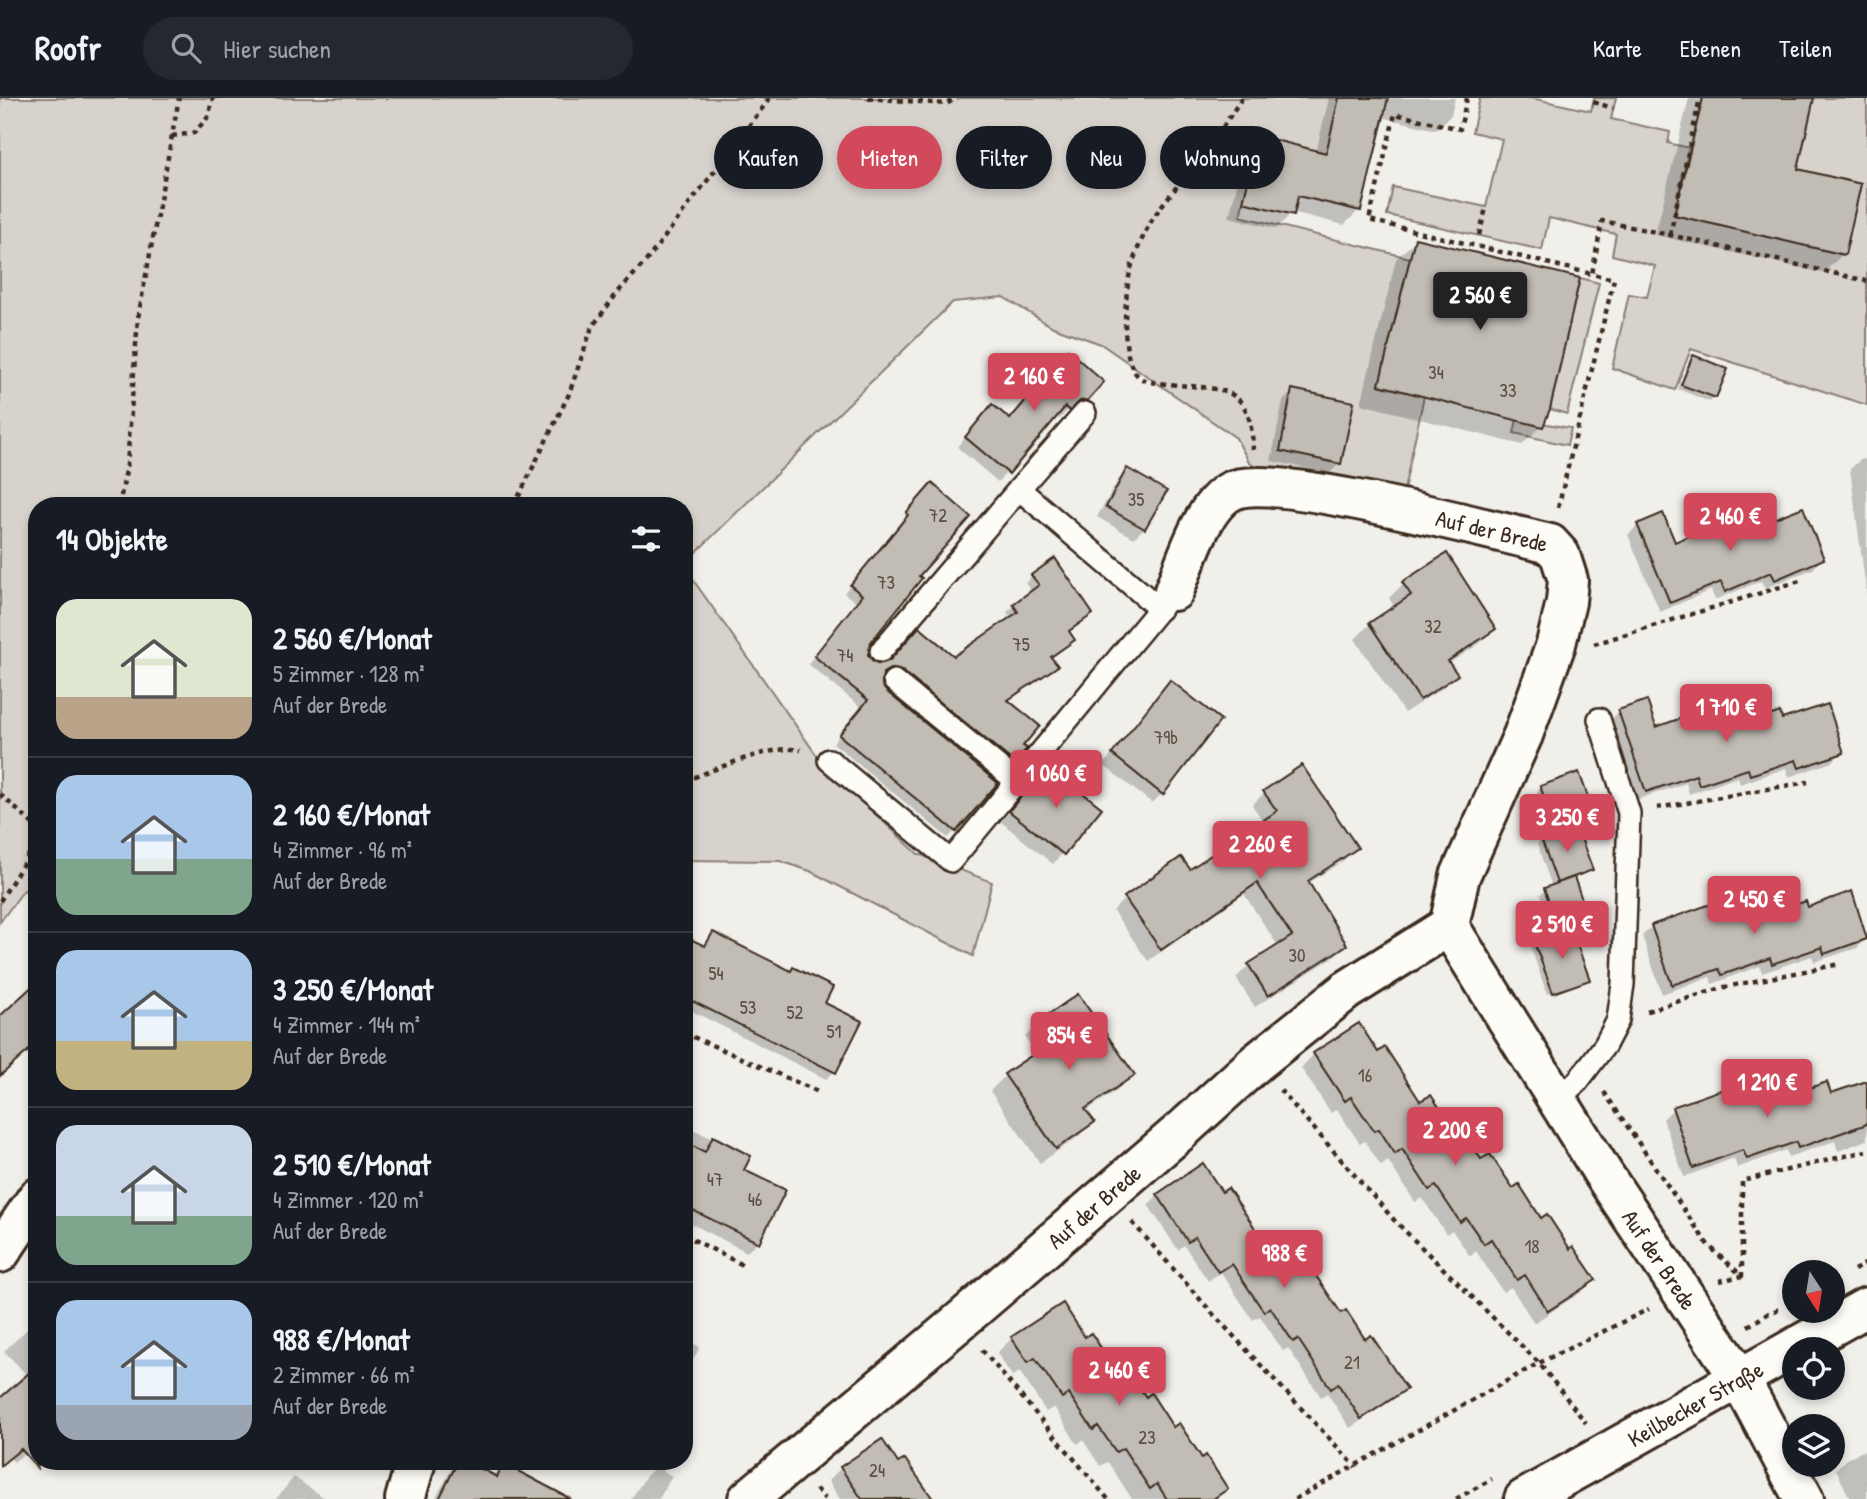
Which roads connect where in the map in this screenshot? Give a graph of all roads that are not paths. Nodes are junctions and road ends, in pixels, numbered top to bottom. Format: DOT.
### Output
graph roads {
  1 [pos="1085,413"];
  2 [pos="1019,489"];
  3 [pos="1167,600"];
  4 [pos="881,651"];
  5 [pos="894,681"];
  6 [pos="1599,719"];
  7 [pos="829,760"];
  8 [pos="1016,781"];
  9 [pos="1449,926"];
  10 [pos="1558,1099"];
  11 [pos="28,1211"];
  12 [pos="0,1253"];
  13 [pos="1867,1307"];
  14 [pos="1740,1379"];
  15 [pos="413,1470"];
  16 [pos="405,1499"];
  17 [pos="748,1499"];
  18 [pos="1524,1499"];
  19 [pos="1804,1499"];
  1 -- 2 [label="lane"];
  2 -- 3 [label="lane"];
  2 -- 4 [label="lane"];
  3 -- 8 [label="lane"];
  3 -- 9 [label="street, Auf der Brede"];
  5 -- 8 [label="lane"];
  6 -- 10 [label="lane"];
  7 -- 8 [label="lane"];
  9 -- 10 [label="street, Auf der Brede"];
  9 -- 17 [label="street, Auf der Brede"];
  10 -- 14 [label="street, Auf der Brede"];
  11 -- 12 [label="street"];
  13 -- 14 [label="street, Keilbecker Straße"];
  14 -- 18 [label="street, Keilbecker Straße"];
  14 -- 19 [label="street, Auf der Brede"];
  15 -- 16 [label="street"];
}
